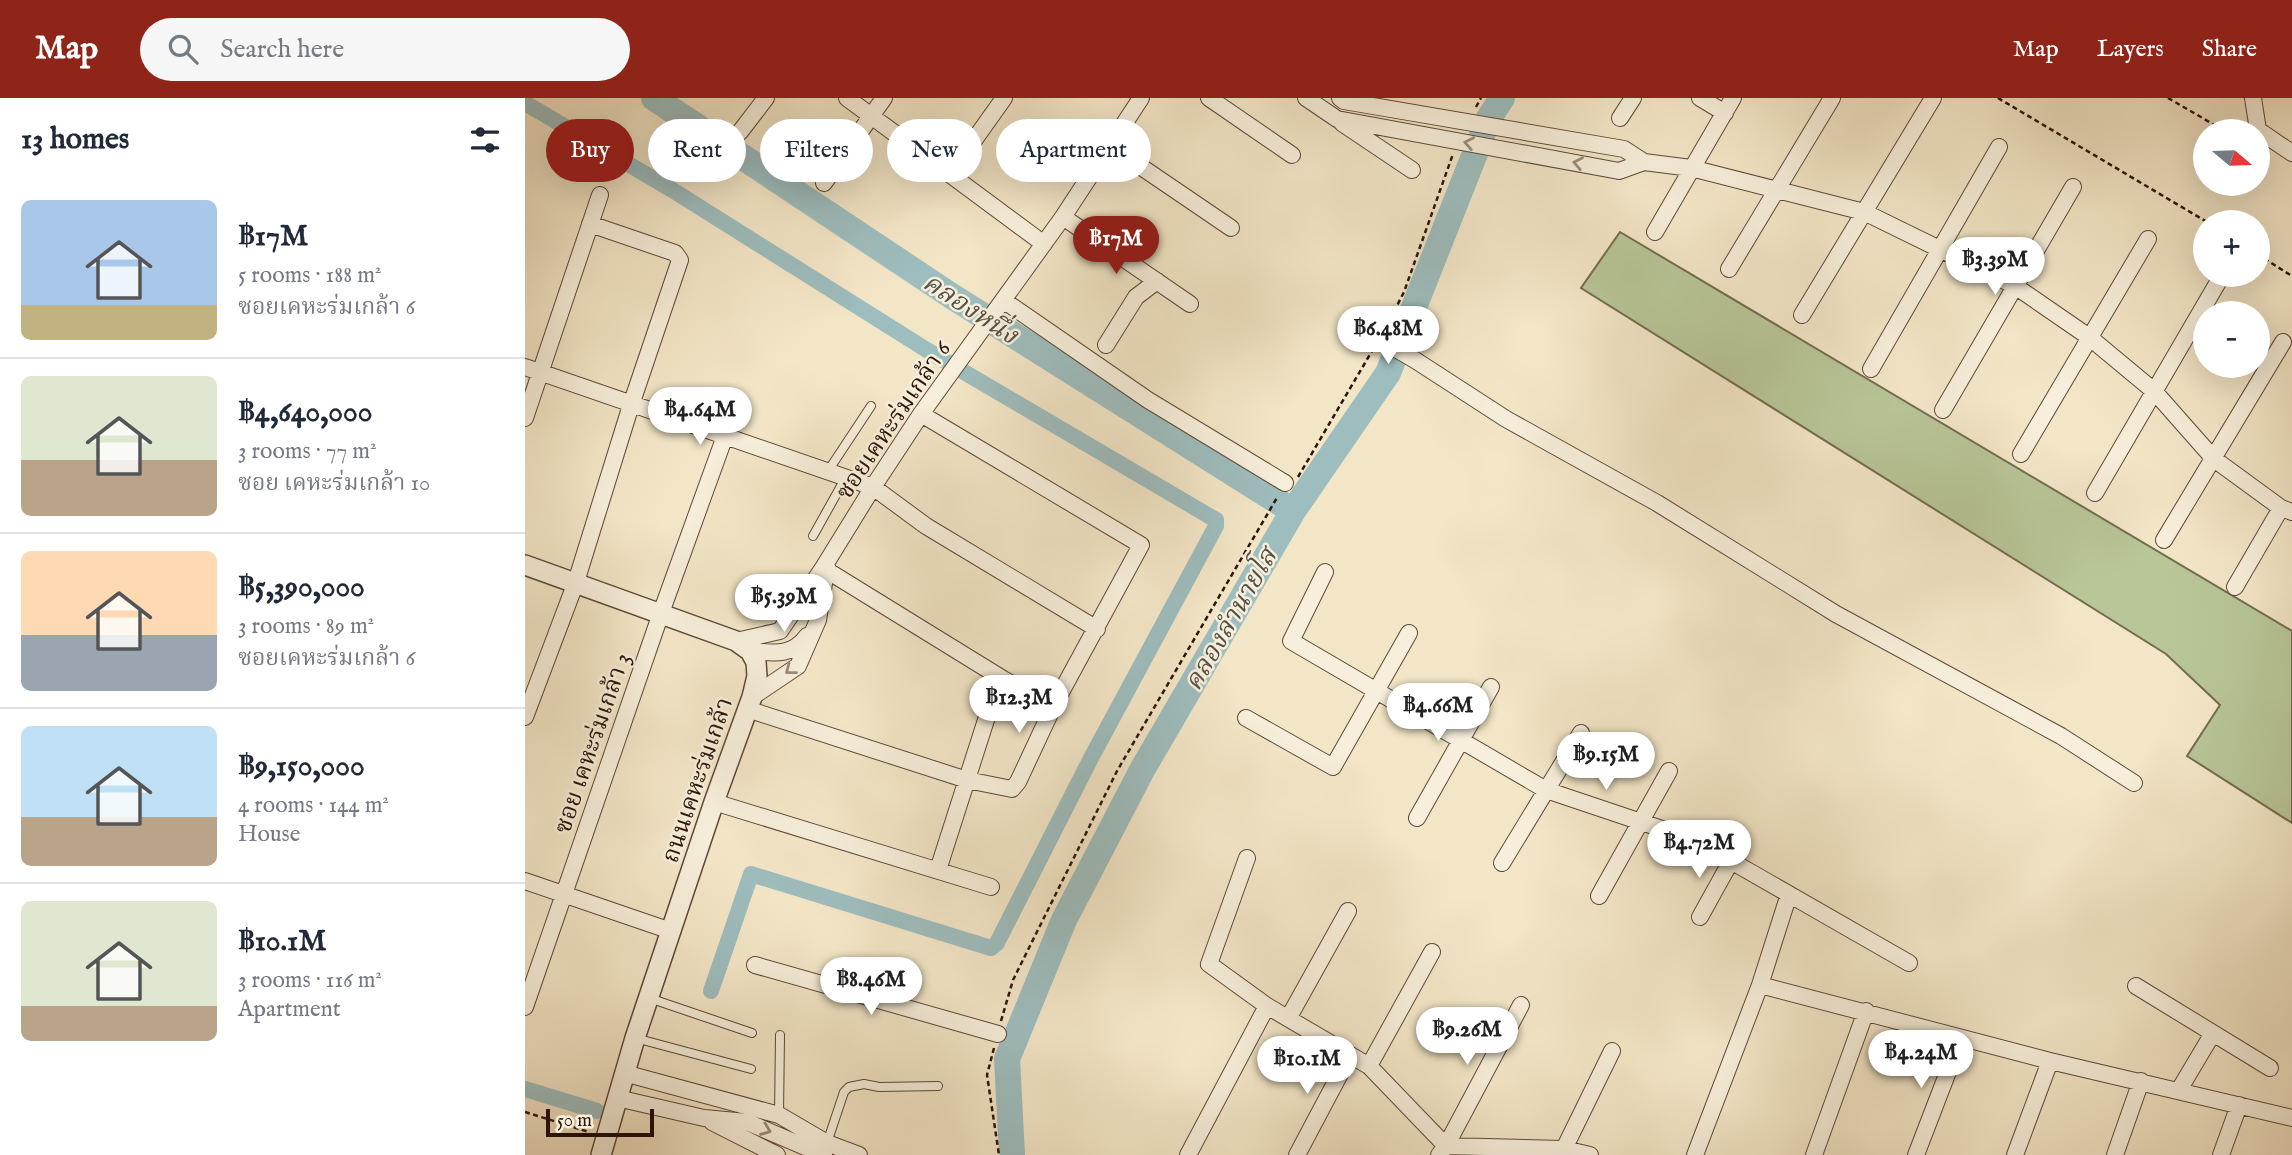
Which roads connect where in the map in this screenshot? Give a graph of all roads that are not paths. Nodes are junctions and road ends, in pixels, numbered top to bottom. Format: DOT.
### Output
graph roads {
  1 [pos="766,98"];
  2 [pos="847,98"];
  3 [pos="884,98"];
  4 [pos="1004,98"];
  5 [pos="1141,98"];
  6 [pos="1209,98"];
  7 [pos="1306,98"];
  8 [pos="1340,98"];
  9 [pos="1633,98"];
  10 [pos="1700,98"];
  11 [pos="1733,98"];
  12 [pos="1832,98"];
  13 [pos="1933,98"];
  14 [pos="2253,98"];
  15 [pos="1382,102"];
  16 [pos="1362,104"];
  17 [pos="1725,113"];
  18 [pos="872,115"];
  19 [pos="1620,118"];
  20 [pos="1127,119"];
  21 [pos="1337,120"];
  22 [pos="1359,123"];
  23 [pos="746,124"];
  24 [pos="887,126"];
  25 [pos="982,129"];
  26 [pos="1999,147"];
  27 [pos="2292,153"];
  28 [pos="1291,155"];
  29 [pos="1644,162"];
  30 [pos="1691,168"];
  31 [pos="1412,170"];
  32 [pos="1151,174"];
  33 [pos="961,182"];
  34 [pos="1085,182"];
  35 [pos="824,183"];
  36 [pos="2073,187"];
  37 [pos="1778,189"];
  38 [pos="600,195"];
  39 [pos="1864,212"];
  40 [pos="1063,217"];
  41 [pos="590,224"];
  42 [pos="1231,228"];
  43 [pos="1655,232"];
  44 [pos="2148,239"];
  45 [pos="1044,244"];
  46 [pos="1942,250"];
  47 [pos="1729,269"];
  48 [pos="1157,281"];
  49 [pos="2015,286"];
  50 [pos="2215,287"];
  51 [pos="1190,304"];
  52 [pos="1000,305"];
  53 [pos="1802,315"];
  54 [pos="2089,337"];
  55 [pos="1379,339"];
  56 [pos="2283,342"];
  57 [pos="1106,345"];
  58 [pos="1871,369"];
  59 [pos="532,370"];
  60 [pos="2154,391"];
  61 [pos="631,405"];
  62 [pos="871,406"];
  63 [pos="1943,410"];
  64 [pos="921,414"];
  65 [pos="525,418"];
  66 [pos="725,436"];
  67 [pos="2021,454"];
  68 [pos="2214,459"];
  69 [pos="828,471"];
  70 [pos="846,477"];
  71 [pos="1285,483"];
  72 [pos="873,486"];
  73 [pos="2095,493"];
  74 [pos="2287,510"];
  75 [pos="813,536"];
  76 [pos="2164,540"];
  77 [pos="525,565"];
  78 [pos="826,567"];
  79 [pos="1325,572"];
  80 [pos="576,582"];
  81 [pos="2235,587"];
  82 [pos="661,613"];
  83 [pos="818,620"];
  84 [pos="1097,629"];
  85 [pos="1409,633"];
  86 [pos="743,646"];
  87 [pos="1003,679"];
  88 [pos="1491,687"];
  89 [pos="1377,692"];
  90 [pos="749,703"];
  91 [pos="1053,707"];
  92 [pos="525,717"];
  93 [pos="1246,718"];
  94 [pos="1581,733"];
  95 [pos="1460,740"];
  96 [pos="1669,771"];
  97 [pos="967,779"];
  98 [pos="2134,783"];
  99 [pos="1546,790"];
  100 [pos="714,802"];
  101 [pos="1417,818"];
  102 [pos="1640,823"];
  103 [pos="1247,858"];
  104 [pos="1731,860"];
  105 [pos="1502,863"];
  106 [pos="938,870"];
  107 [pos="525,881"];
  108 [pos="991,887"];
  109 [pos="564,894"];
  110 [pos="1789,894"];
  111 [pos="1599,896"];
  112 [pos="1348,911"];
  113 [pos="1700,917"];
  114 [pos="671,931"];
  115 [pos="1432,952"];
  116 [pos="1909,962"];
  117 [pos="755,965"];
  118 [pos="1760,985"];
  119 [pos="2136,986"];
  120 [pos="649,998"];
  121 [pos="1521,1005"];
  122 [pos="1268,1006"];
  123 [pos="525,1007"];
  124 [pos="1866,1011"];
  125 [pos="1289,1017"];
  126 [pos="752,1033"];
  127 [pos="2213,1033"];
  128 [pos="998,1034"];
  129 [pos="780,1035"];
  130 [pos="635,1038"];
  131 [pos="1961,1038"];
  132 [pos="1612,1051"];
  133 [pos="1350,1055"];
  134 [pos="2050,1061"];
  135 [pos="1369,1066"];
  136 [pos="2270,1068"];
  137 [pos="751,1069"];
  138 [pos="624,1073"];
  139 [pos="2141,1081"];
  140 [pos="938,1086"];
  141 [pos="2179,1090"];
  142 [pos="617,1098"];
  143 [pos="2239,1105"];
  144 [pos="779,1115"];
  145 [pos="704,1118"];
  146 [pos="2292,1118"];
  147 [pos="603,1147"];
  148 [pos="826,1149"];
  149 [pos="1564,1149"];
  150 [pos="1443,1150"];
  151 [pos="777,1155"];
  152 [pos="859,1155"];
  153 [pos="1188,1155"];
  154 [pos="1297,1155"];
  155 [pos="1588,1155"];
  156 [pos="1695,1155"];
  157 [pos="1814,1155"];
  158 [pos="1916,1155"];
  159 [pos="2015,1155"];
  160 [pos="2115,1155"];
  161 [pos="2221,1155"];
  1 -- 23 [label="street"];
  2 -- 18 [label="street"];
  3 -- 18 [label="street"];
  4 -- 25 [label="street"];
  5 -- 20 [label="street, ซอยเคหะร่มเกล้า 6"];
  6 -- 28 [label="street"];
  7 -- 21 [label="street"];
  8 -- 16 [label="street"];
  9 -- 19 [label="street"];
  10 -- 17 [label="street"];
  11 -- 17 [label="street"];
  12 -- 37 [label="street"];
  13 -- 39 [label="street"];
  14 -- 27 [label="street"];
  15 -- 16 [label="street"];
  15 -- 29 [label="street"];
  16 -- 22 [label="street"];
  17 -- 30 [label="street"];
  18 -- 24 [label="street"];
  18 -- 35 [label="street"];
  21 -- 22 [label="street"];
  21 -- 31 [label="street"];
  29 -- 22 [label="street, one-way"];
  26 -- 46 [label="street"];
  29 -- 30 [label="street"];
  30 -- 37 [label="street"];
  30 -- 43 [label="street"];
  32 -- 42 [label="street"];
  33 -- 45 [label="street"];
  34 -- 40 [label="street, ซอยเคหะร่มเกล้า 6"];
  36 -- 49 [label="street"];
  37 -- 39 [label="street"];
  37 -- 47 [label="street"];
  38 -- 41 [label="street"];
  39 -- 46 [label="street"];
  39 -- 53 [label="street"];
  40 -- 45 [label="street, ซอยเคหะร่มเกล้า 6"];
  40 -- 48 [label="street"];
  41 -- 59 [label="street"];
  41 -- 61 [label="street"];
  44 -- 54 [label="street"];
  45 -- 52 [label="street, ซอยเคหะร่มเกล้า 6"];
  46 -- 49 [label="street"];
  46 -- 58 [label="street"];
  48 -- 51 [label="street"];
  48 -- 57 [label="street"];
  49 -- 54 [label="street"];
  49 -- 63 [label="street"];
  50 -- 60 [label="street"];
  52 -- 64 [label="street, ซอยเคหะร่มเกล้า 6"];
  52 -- 71 [label="street"];
  54 -- 60 [label="street"];
  54 -- 67 [label="street"];
  55 -- 98 [label="street"];
  56 -- 68 [label="street"];
  59 -- 61 [label="street"];
  59 -- 65 [label="street"];
  60 -- 68 [label="street"];
  60 -- 73 [label="street"];
  61 -- 66 [label="street"];
  61 -- 80 [label="street"];
  62 -- 69 [label="lane"];
  64 -- 72 [label="street, ซอยเคหะร่มเกล้า 6"];
  64 -- 84 [label="street"];
  66 -- 69 [label="street"];
  66 -- 82 [label="street, ซอย เคหะร่มเกล้า 3"];
  68 -- 74 [label="street"];
  68 -- 76 [label="street"];
  69 -- 70 [label="street"];
  70 -- 72 [label="street"];
  70 -- 75 [label="lane"];
  72 -- 78 [label="street, ซอยเคหะร่มเกล้า 6"];
  72 -- 84 [label="street"];
  74 -- 81 [label="street"];
  77 -- 80 [label="street"];
  78 -- 83 [label="street, ซอยเคหะร่มเกล้า 6"];
  78 -- 86 [label="street, ซอยเคหะร่มเกล้า 6"];
  78 -- 87 [label="street"];
  79 -- 89 [label="street"];
  80 -- 82 [label="street"];
  80 -- 92 [label="street"];
  82 -- 86 [label="street"];
  82 -- 109 [label="street, ซอย เคหะร่มเกล้า 3"];
  83 -- 86 [label="street, ซอยเคหะร่มเกล้า 6"];
  83 -- 90 [label="street, ซอยเคหะร่มเกล้า 6, one-way"];
  84 -- 91 [label="street"];
  85 -- 89 [label="street"];
  86 -- 90 [label="street, ถนนเคหะร่มเกล้า"];
  87 -- 91 [label="street"];
  87 -- 97 [label="street"];
  88 -- 95 [label="street"];
  89 -- 93 [label="street"];
  89 -- 95 [label="street"];
  90 -- 97 [label="street"];
  90 -- 100 [label="street, ถนนเคหะร่มเกล้า"];
  91 -- 97 [label="street"];
  94 -- 99 [label="street"];
  95 -- 99 [label="street"];
  95 -- 101 [label="street"];
  96 -- 102 [label="street"];
  97 -- 106 [label="street"];
  99 -- 102 [label="street"];
  99 -- 105 [label="street"];
  100 -- 106 [label="street"];
  100 -- 114 [label="street, ถนนเคหะร่มเกล้า"];
  102 -- 104 [label="street"];
  102 -- 111 [label="street"];
  103 -- 122 [label="street"];
  104 -- 110 [label="street"];
  104 -- 113 [label="street"];
  106 -- 108 [label="street"];
  107 -- 109 [label="street"];
  109 -- 114 [label="street"];
  109 -- 123 [label="street, ซอย เคหะร่มเกล้า 3"];
  110 -- 116 [label="street"];
  110 -- 118 [label="street"];
  112 -- 125 [label="street"];
  114 -- 120 [label="street, ถนนเคหะร่มเกล้า"];
  115 -- 135 [label="street"];
  117 -- 128 [label="street"];
  118 -- 124 [label="street"];
  118 -- 156 [label="street"];
  119 -- 127 [label="street"];
  120 -- 126 [label="lane"];
  120 -- 130 [label="street, ถนนเคหะร่มเกล้า"];
  121 -- 150 [label="street"];
  122 -- 125 [label="street"];
  122 -- 153 [label="street"];
  124 -- 131 [label="street"];
  124 -- 157 [label="street"];
  125 -- 133 [label="street"];
  127 -- 136 [label="street"];
  127 -- 141 [label="street"];
  129 -- 144 [label="lane"];
  130 -- 137 [label="lane"];
  130 -- 138 [label="street, ถนนเคหะร่มเกล้า"];
  131 -- 134 [label="street"];
  131 -- 158 [label="street"];
  132 -- 149 [label="street"];
  133 -- 135 [label="street"];
  133 -- 154 [label="street"];
  134 -- 139 [label="street"];
  134 -- 159 [label="street"];
  135 -- 150 [label="street"];
  138 -- 142 [label="street, ถนนเคหะร่มเกล้า"];
  138 -- 144 [label="street"];
  139 -- 141 [label="street"];
  139 -- 160 [label="street"];
  140 -- 148 [label="lane"];
  141 -- 143 [label="street"];
  142 -- 145 [label="street"];
  142 -- 147 [label="street, ถนนเคหะร่มเกล้า"];
  143 -- 146 [label="street"];
  143 -- 161 [label="street"];
  144 -- 148 [label="street"];
  145 -- 148 [label="street, one-way"];
  145 -- 151 [label="street"];
  148 -- 152 [label="street"];
  149 -- 150 [label="street"];
  149 -- 155 [label="street"];
}
